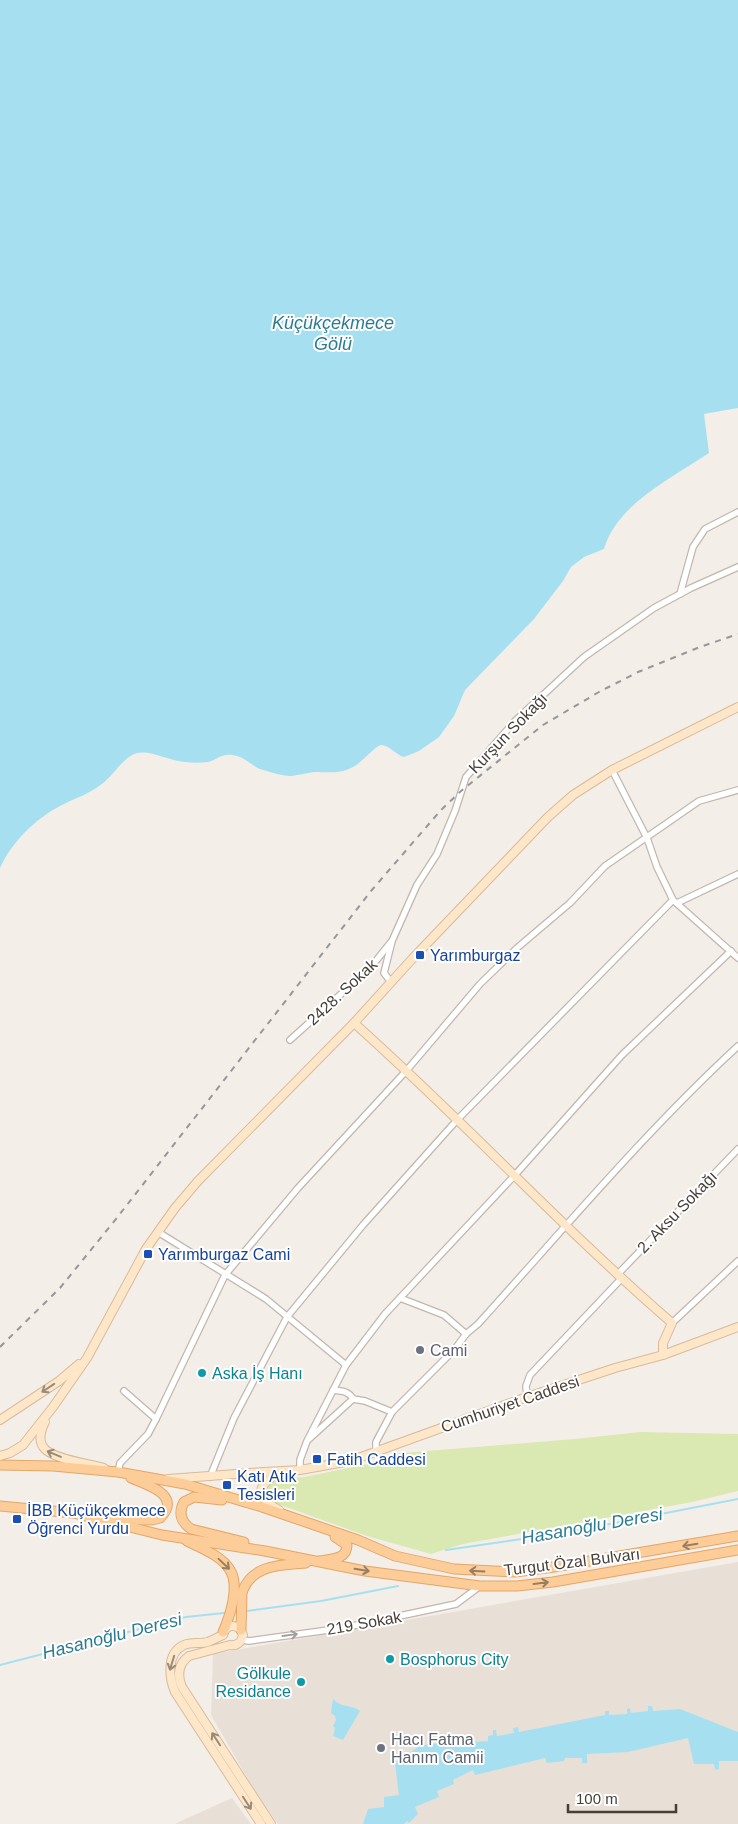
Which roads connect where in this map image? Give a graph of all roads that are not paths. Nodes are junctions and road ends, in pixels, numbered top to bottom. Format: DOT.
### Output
graph roads {
  1 [pos="738,512"];
  2 [pos="738,567"];
  3 [pos="680,594"];
  4 [pos="738,707"];
  5 [pos="612,770"];
  6 [pos="738,790"];
  7 [pos="647,838"];
  8 [pos="738,874"];
  9 [pos="675,901"];
  10 [pos="392,940"];
  11 [pos="731,951"];
  12 [pos="738,957"];
  13 [pos="392,982"];
  14 [pos="354,1023"];
  15 [pos="290,1040"];
  16 [pos="738,1046"];
  17 [pos="406,1070"];
  18 [pos="457,1120"];
  19 [pos="738,1149"];
  20 [pos="514,1176"];
  21 [pos="567,1225"];
  22 [pos="158,1232"];
  23 [pos="738,1261"];
  24 [pos="225,1275"];
  25 [pos="619,1277"];
  26 [pos="400,1298"];
  27 [pos="287,1317"];
  28 [pos="672,1324"];
  29 [pos="738,1327"];
  30 [pos="466,1334"];
  31 [pos="663,1355"];
  32 [pos="86,1358"];
  33 [pos="346,1365"];
  34 [pos="333,1390"];
  35 [pos="124,1391"];
  36 [pos="527,1398"];
  37 [pos="353,1399"];
  38 [pos="53,1407"];
  39 [pos="392,1412"];
  40 [pos="156,1419"];
  41 [pos="0,1420"];
  42 [pos="307,1441"];
  43 [pos="376,1452"];
  44 [pos="0,1456"];
  45 [pos="0,1465"];
  46 [pos="300,1470"];
  47 [pos="118,1472"];
  48 [pos="280,1472"];
  49 [pos="210,1477"];
  50 [pos="161,1479"];
  51 [pos="0,1506"];
  52 [pos="262,1507"];
  53 [pos="73,1513"];
  54 [pos="291,1517"];
  55 [pos="738,1536"];
  56 [pos="183,1538"];
  57 [pos="738,1550"];
  58 [pos="288,1556"];
  59 [pos="314,1562"];
  60 [pos="480,1586"];
  61 [pos="241,1630"];
  62 [pos="223,1633"];
  63 [pos="242,1640"];
  64 [pos="230,1645"];
  65 [pos="261,1824"];
  66 [pos="271,1824"];
  1 -- 3 [label="street"];
  2 -- 3 [label="street, Kurşun Sokağı"];
  3 -- 10 [label="street, Kurşun Sokağı"];
  4 -- 5 [label="street"];
  5 -- 7 [label="street"];
  5 -- 13 [label="street"];
  6 -- 7 [label="street"];
  7 -- 9 [label="street"];
  7 -- 17 [label="street"];
  8 -- 9 [label="street"];
  9 -- 11 [label="street"];
  9 -- 18 [label="street"];
  10 -- 13 [label="street, Kurşun Sokağı"];
  10 -- 15 [label="street, 2428. Sokak"];
  11 -- 12 [label="street"];
  11 -- 20 [label="street"];
  13 -- 14 [label="street"];
  14 -- 17 [label="street"];
  14 -- 22 [label="street"];
  16 -- 21 [label="street"];
  17 -- 18 [label="street"];
  17 -- 24 [label="street"];
  18 -- 20 [label="street"];
  18 -- 27 [label="street"];
  19 -- 25 [label="street, 2. Aksu Sokağı"];
  20 -- 21 [label="street"];
  20 -- 26 [label="street"];
  21 -- 25 [label="street"];
  21 -- 30 [label="street"];
  22 -- 24 [label="street"];
  22 -- 32 [label="street"];
  23 -- 28 [label="street"];
  24 -- 27 [label="street"];
  24 -- 40 [label="street"];
  25 -- 28 [label="street"];
  25 -- 36 [label="street, 2. Aksu Sokağı"];
  26 -- 30 [label="street"];
  26 -- 33 [label="street"];
  27 -- 33 [label="street"];
  27 -- 49 [label="street"];
  28 -- 31 [label="street"];
  29 -- 31 [label="street, Cumhuriyet Caddesi"];
  30 -- 39 [label="street"];
  31 -- 36 [label="street, Cumhuriyet Caddesi"];
  32 -- 38 [label="street"];
  32 -- 41 [label="street, one-way"];
  33 -- 34 [label="street"];
  34 -- 37 [label="street"];
  34 -- 42 [label="street"];
  35 -- 40 [label="street"];
  36 -- 43 [label="street, Cumhuriyet Caddesi"];
  37 -- 39 [label="street"];
  37 -- 42 [label="street"];
  38 -- 44 [label="street"];
  47 -- 38 [label="street, one-way"];
  39 -- 43 [label="street"];
  40 -- 47 [label="street"];
  42 -- 46 [label="street"];
  43 -- 46 [label="street, Cumhuriyet Caddesi"];
  45 -- 47 [label="main road, Turgut Özal Bulvarı"];
  46 -- 48 [label="street, Cumhuriyet Caddesi"];
  47 -- 50 [label="main road, Turgut Özal Bulvarı"];
  47 -- 53 [label="main road"];
  48 -- 49 [label="street, Cumhuriyet Caddesi"];
  48 -- 54 [label="street"];
  49 -- 50 [label="street, Cumhuriyet Caddesi"];
  50 -- 52 [label="main road, Turgut Özal Bulvarı"];
  51 -- 53 [label="main road, Turgut Özal Bulvarı"];
  52 -- 54 [label="main road, Turgut Özal Bulvarı"];
  52 -- 58 [label="main road"];
  53 -- 56 [label="main road, Turgut Özal Bulvarı"];
  55 -- 54 [label="main road, Turgut Özal Bulvarı, one-way"];
  54 -- 59 [label="main road"];
  56 -- 58 [label="main road, Turgut Özal Bulvarı"];
  56 -- 62 [label="main road, one-way"];
  60 -- 57 [label="main road, Turgut Özal Bulvarı, one-way"];
  58 -- 59 [label="main road, Turgut Özal Bulvarı"];
  59 -- 60 [label="main road, Turgut Özal Bulvarı, one-way"];
  59 -- 61 [label="main road"];
  63 -- 60 [label="street, 219 Sokak, one-way"];
  61 -- 62 [label="street"];
  61 -- 63 [label="street"];
  62 -- 64 [label="street"];
  62 -- 65 [label="street, one-way"];
  63 -- 64 [label="street"];
  66 -- 64 [label="street, one-way"];
}
